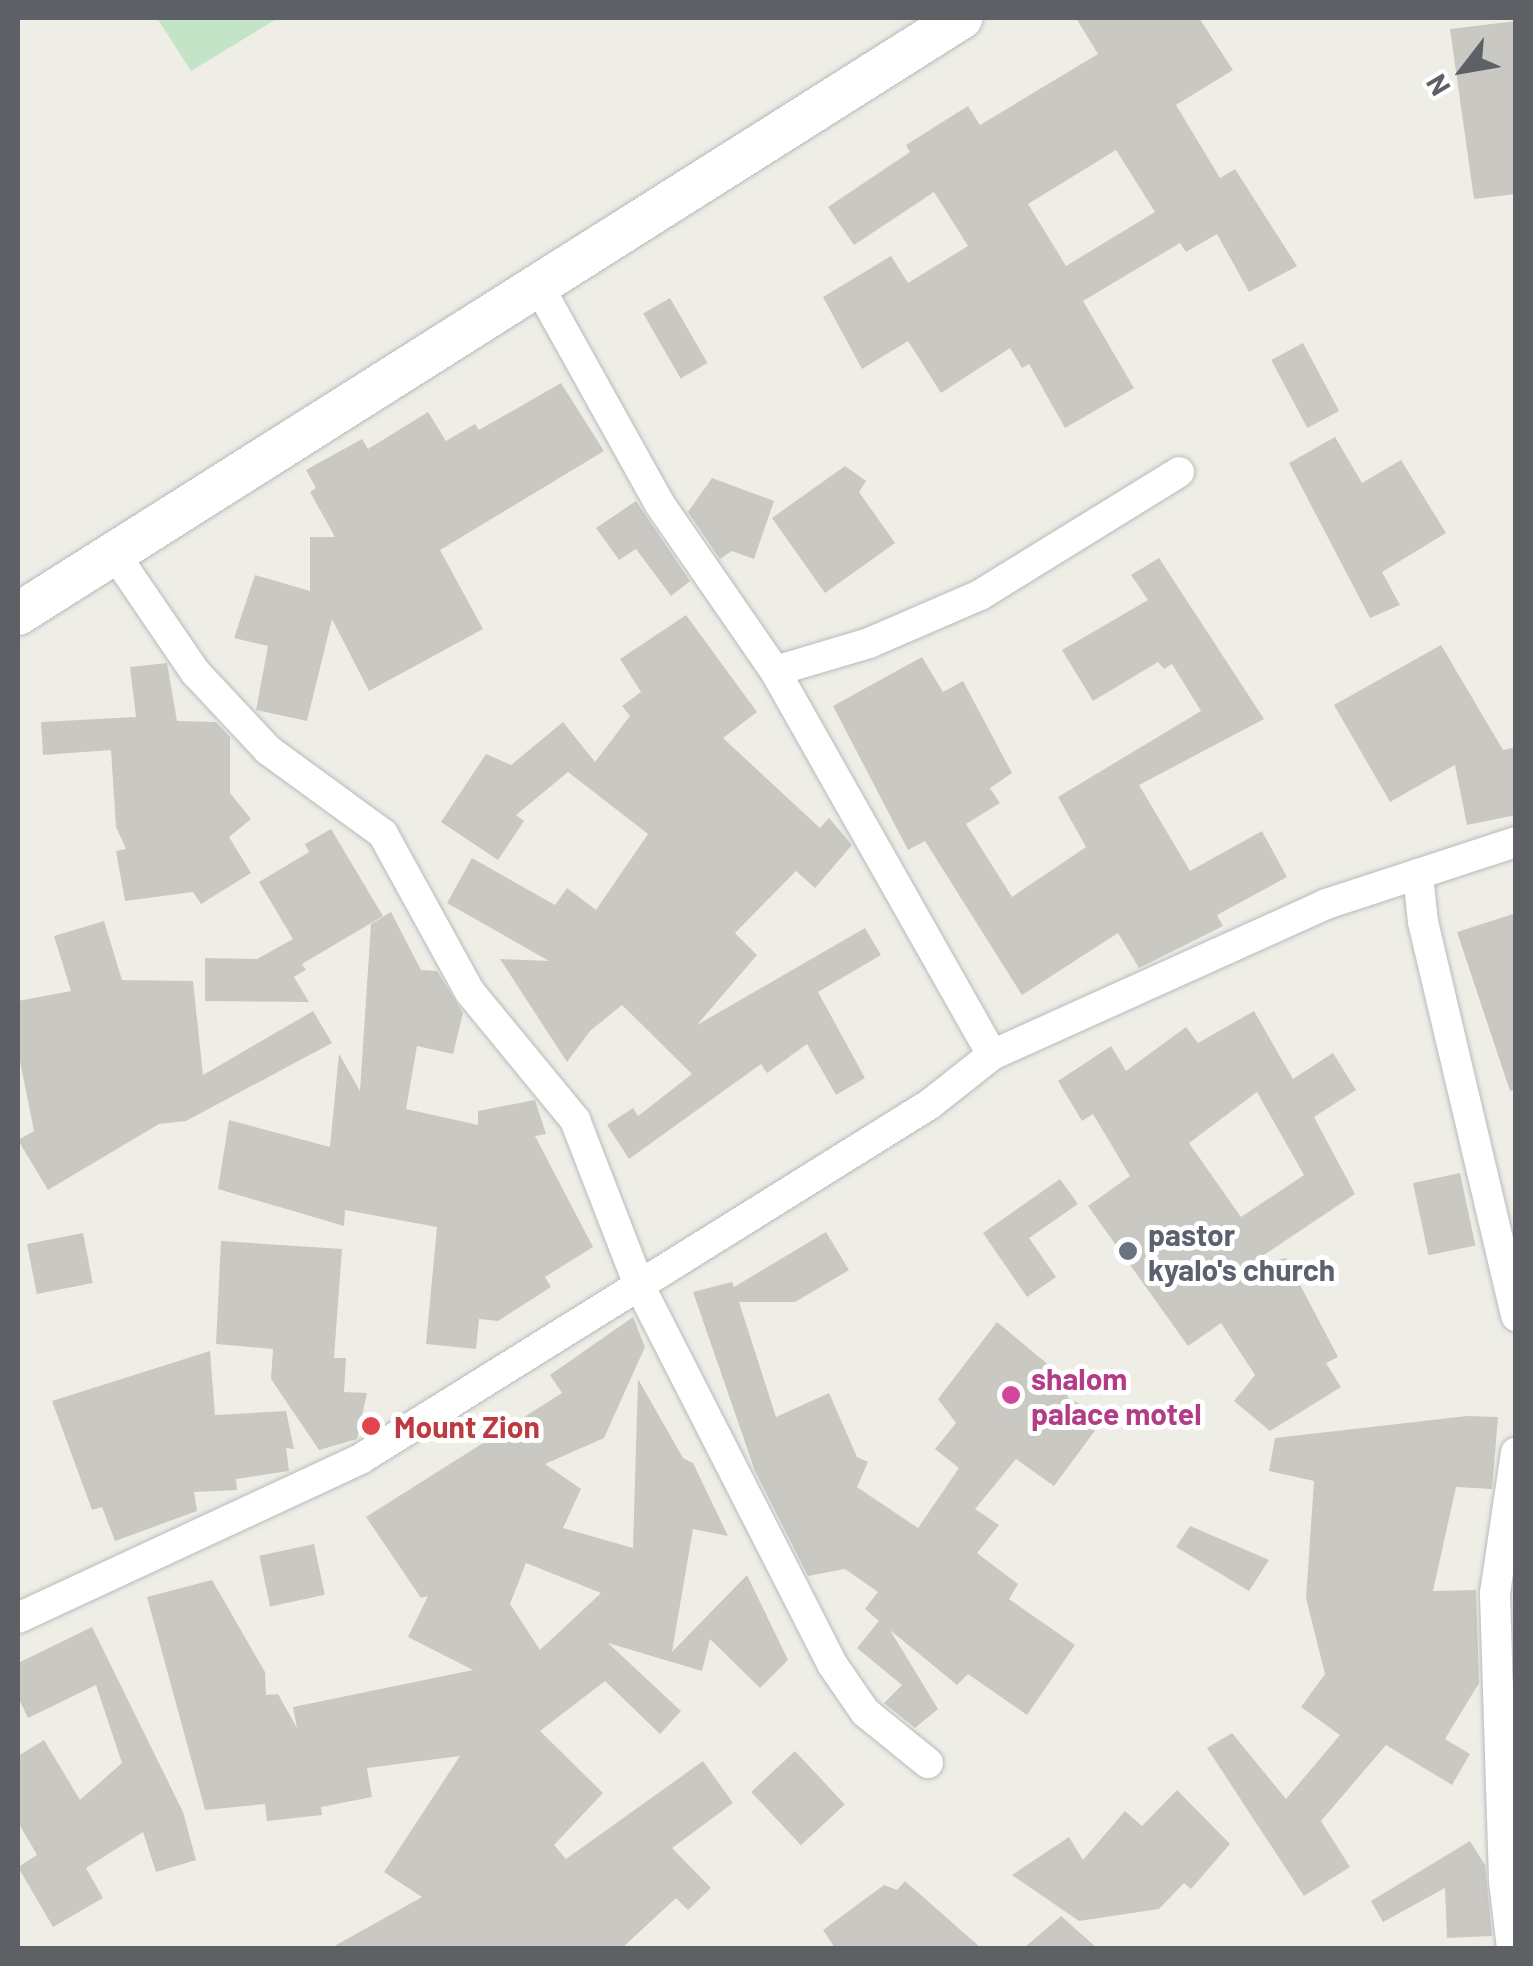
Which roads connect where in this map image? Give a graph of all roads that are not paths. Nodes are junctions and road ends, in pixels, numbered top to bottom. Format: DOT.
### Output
graph roads {
  1 [pos="961,18"];
  2 [pos="539,288"];
  3 [pos="1179,472"];
  4 [pos="114,553"];
  5 [pos="18,614"];
  6 [pos="774,671"];
  7 [pos="1516,842"];
  8 [pos="1418,874"];
  9 [pos="992,1055"];
  10 [pos="639,1285"];
  11 [pos="1516,1316"];
  12 [pos="1516,1453"];
  13 [pos="18,1618"];
  14 [pos="928,1763"];
  15 [pos="1512,1948"];
  1 -- 2 [label="street"];
  2 -- 4 [label="street"];
  2 -- 6 [label="street"];
  3 -- 6 [label="street"];
  4 -- 5 [label="street"];
  4 -- 10 [label="street"];
  6 -- 9 [label="street"];
  7 -- 8 [label="street"];
  8 -- 9 [label="street"];
  8 -- 11 [label="street"];
  9 -- 10 [label="street"];
  10 -- 13 [label="street"];
  10 -- 14 [label="street"];
  12 -- 15 [label="street"];
}
